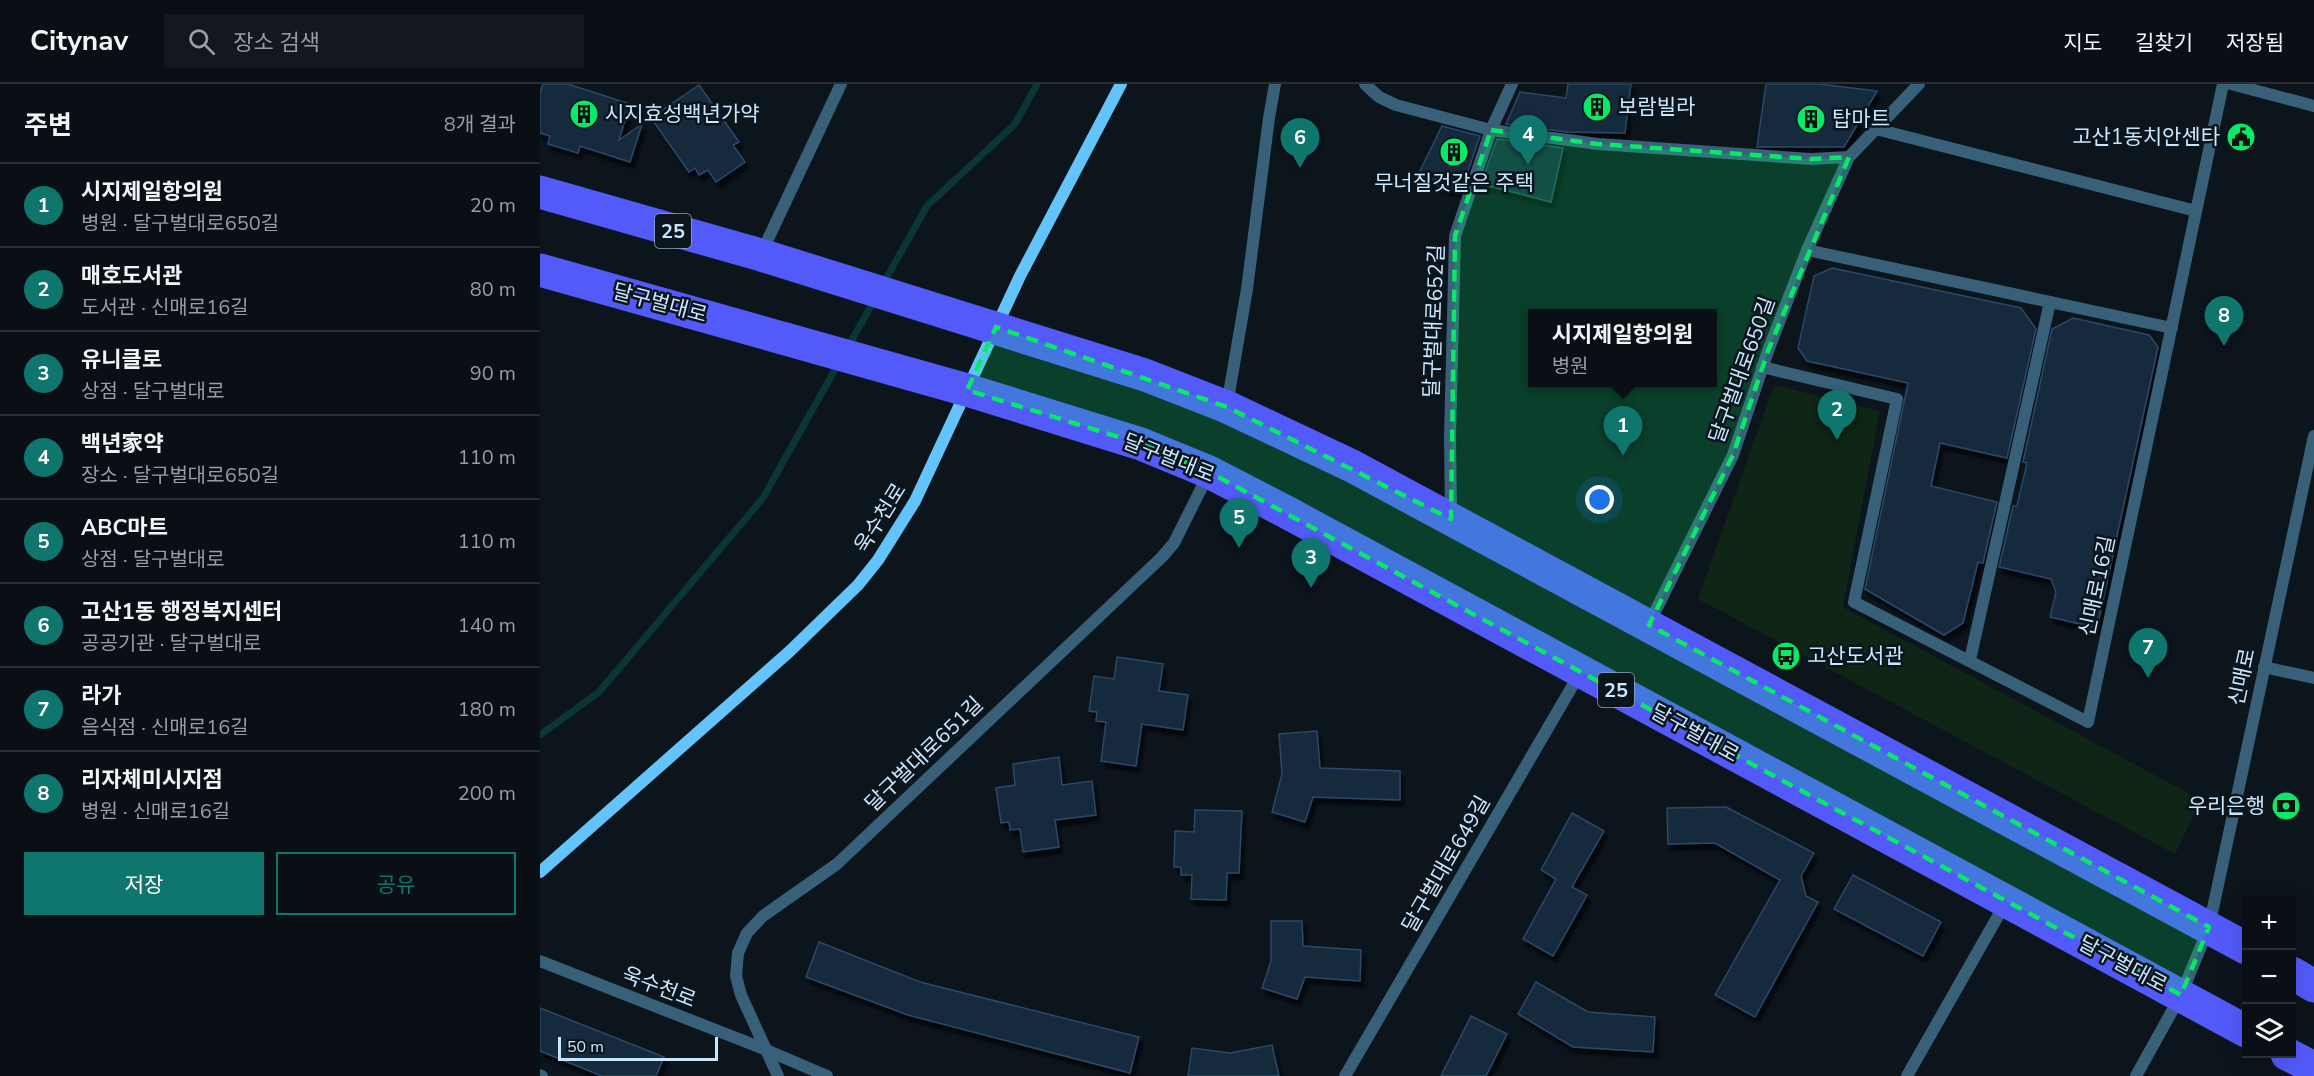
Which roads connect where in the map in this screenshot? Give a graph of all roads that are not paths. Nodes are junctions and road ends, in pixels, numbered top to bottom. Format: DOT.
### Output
graph roads {
  1 [pos="841,84"];
  2 [pos="1121,84"];
  3 [pos="1275,84"];
  4 [pos="1365,84"];
  5 [pos="1512,84"];
  6 [pos="1919,84"];
  7 [pos="2223,84"];
  8 [pos="2230,84"];
  9 [pos="2314,106"];
  10 [pos="1876,129"];
  11 [pos="1491,130"];
  12 [pos="1849,156"];
  13 [pos="540,192"];
  14 [pos="2196,211"];
  15 [pos="1807,250"];
  16 [pos="761,255"];
  17 [pos="540,270"];
  18 [pos="2050,302"];
  19 [pos="996,327"];
  20 [pos="2172,328"];
  21 [pos="1762,367"];
  22 [pos="967,390"];
  23 [pos="1227,407"];
  24 [pos="2314,436"];
  25 [pos="1209,472"];
  26 [pos="1451,519"];
  27 [pos="1649,625"];
  28 [pos="1970,660"];
  29 [pos="2264,667"];
  30 [pos="1581,671"];
  31 [pos="2314,678"];
  32 [pos="540,872"];
  33 [pos="2006,901"];
  34 [pos="2209,927"];
  35 [pos="2242,945"];
  36 [pos="540,961"];
  37 [pos="2296,975"];
  38 [pos="2314,986"];
  39 [pos="2181,995"];
  40 [pos="2242,1028"];
  41 [pos="764,1049"];
  42 [pos="2296,1058"];
  43 [pos="2314,1068"];
  44 [pos="778,1076"];
  45 [pos="826,1076"];
  46 [pos="1345,1076"];
  47 [pos="1907,1076"];
  48 [pos="2136,1076"];
  1 -- 16 [label="street"];
  2 -- 19 [label="main road, 욱수천로"];
  3 -- 23 [label="street"];
  4 -- 11 [label="street"];
  5 -- 11 [label="street, 달구벌대로652길"];
  6 -- 10 [label="street, 달구벌대로650길"];
  7 -- 14 [label="street, 신매로16길"];
  8 -- 9 [label="street"];
  10 -- 12 [label="street, 달구벌대로650길"];
  10 -- 14 [label="street"];
  11 -- 12 [label="street"];
  11 -- 26 [label="street, 달구벌대로652길"];
  12 -- 15 [label="street, 달구벌대로650길"];
  13 -- 16 [label="main road, 25"];
  14 -- 20 [label="street, 신매로16길"];
  15 -- 18 [label="street"];
  15 -- 21 [label="street, 달구벌대로650길"];
  16 -- 19 [label="main road, 25"];
  17 -- 22 [label="main road, 달구벌대로"];
  18 -- 20 [label="street"];
  18 -- 28 [label="street"];
  19 -- 22 [label="main road, 욱수천로"];
  19 -- 23 [label="main road, 25"];
  20 -- 28 [label="street, 신매로16길"];
  21 -- 27 [label="street, 달구벌대로650길"];
  21 -- 28 [label="street, 신매로16길"];
  22 -- 25 [label="main road, 달구벌대로 / 25"];
  22 -- 32 [label="main road, 욱수천로"];
  23 -- 26 [label="main road, 25"];
  24 -- 29 [label="street, 신매로"];
  25 -- 30 [label="main road, 달구벌대로 / 25"];
  25 -- 41 [label="street, 달구벌대로651길"];
  26 -- 27 [label="main road, 25"];
  27 -- 34 [label="main road, 25"];
  29 -- 31 [label="street"];
  29 -- 34 [label="street, 신매로"];
  30 -- 33 [label="main road, 달구벌대로 / 25"];
  30 -- 46 [label="street, 달구벌대로649길"];
  33 -- 39 [label="main road, 달구벌대로 / 25"];
  33 -- 47 [label="street"];
  34 -- 35 [label="main road, 25"];
  34 -- 39 [label="street, 신매로"];
  36 -- 41 [label="street, 욱수천로"];
  37 -- 38 [label="main road"];
  39 -- 40 [label="main road, 달구벌대로 / 25"];
  39 -- 48 [label="street, 신매로"];
  41 -- 44 [label="street, 달구벌대로651길"];
  41 -- 45 [label="street"];
  42 -- 43 [label="main road"];
}
